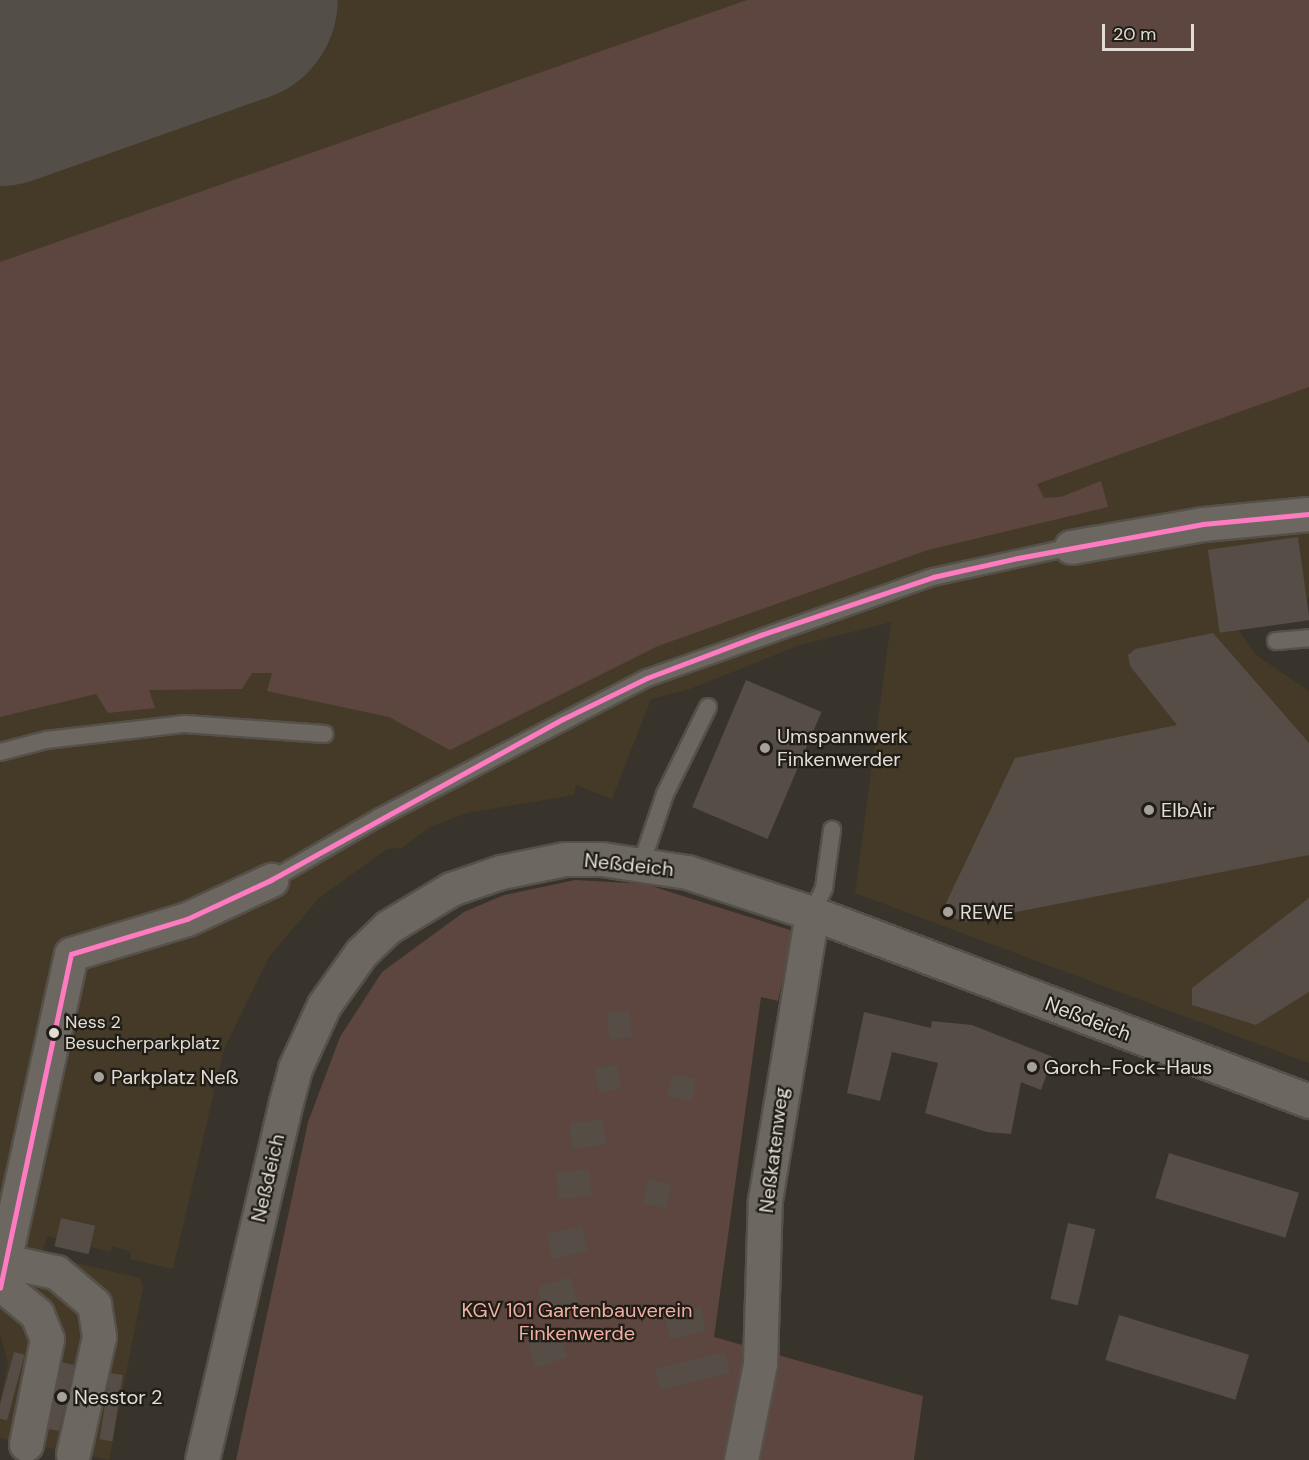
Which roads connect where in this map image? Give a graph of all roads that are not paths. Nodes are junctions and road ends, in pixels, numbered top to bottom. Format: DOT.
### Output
graph roads {
  1 [pos="1309,514"];
  2 [pos="1071,547"];
  3 [pos="1309,638"];
  4 [pos="1276,641"];
  5 [pos="708,707"];
  6 [pos="325,734"];
  7 [pos="0,752"];
  8 [pos="832,830"];
  9 [pos="642,862"];
  10 [pos="271,880"];
  11 [pos="812,913"];
  12 [pos="1309,1101"];
  13 [pos="2,1280"];
  14 [pos="24,1452"];
  15 [pos="72,1457"];
  16 [pos="202,1460"];
  17 [pos="741,1460"];
  1 -- 2 [label="street"];
  2 -- 10 [label="lane"];
  3 -- 4 [label="lane"];
  5 -- 9 [label="lane"];
  6 -- 7 [label="lane"];
  8 -- 11 [label="lane"];
  9 -- 11 [label="street, Neßdeich"];
  9 -- 16 [label="street, Neßdeich"];
  10 -- 13 [label="street"];
  11 -- 12 [label="street, Neßdeich"];
  11 -- 17 [label="street, Neßkatenweg"];
  13 -- 14 [label="street"];
  13 -- 15 [label="street"];
}
